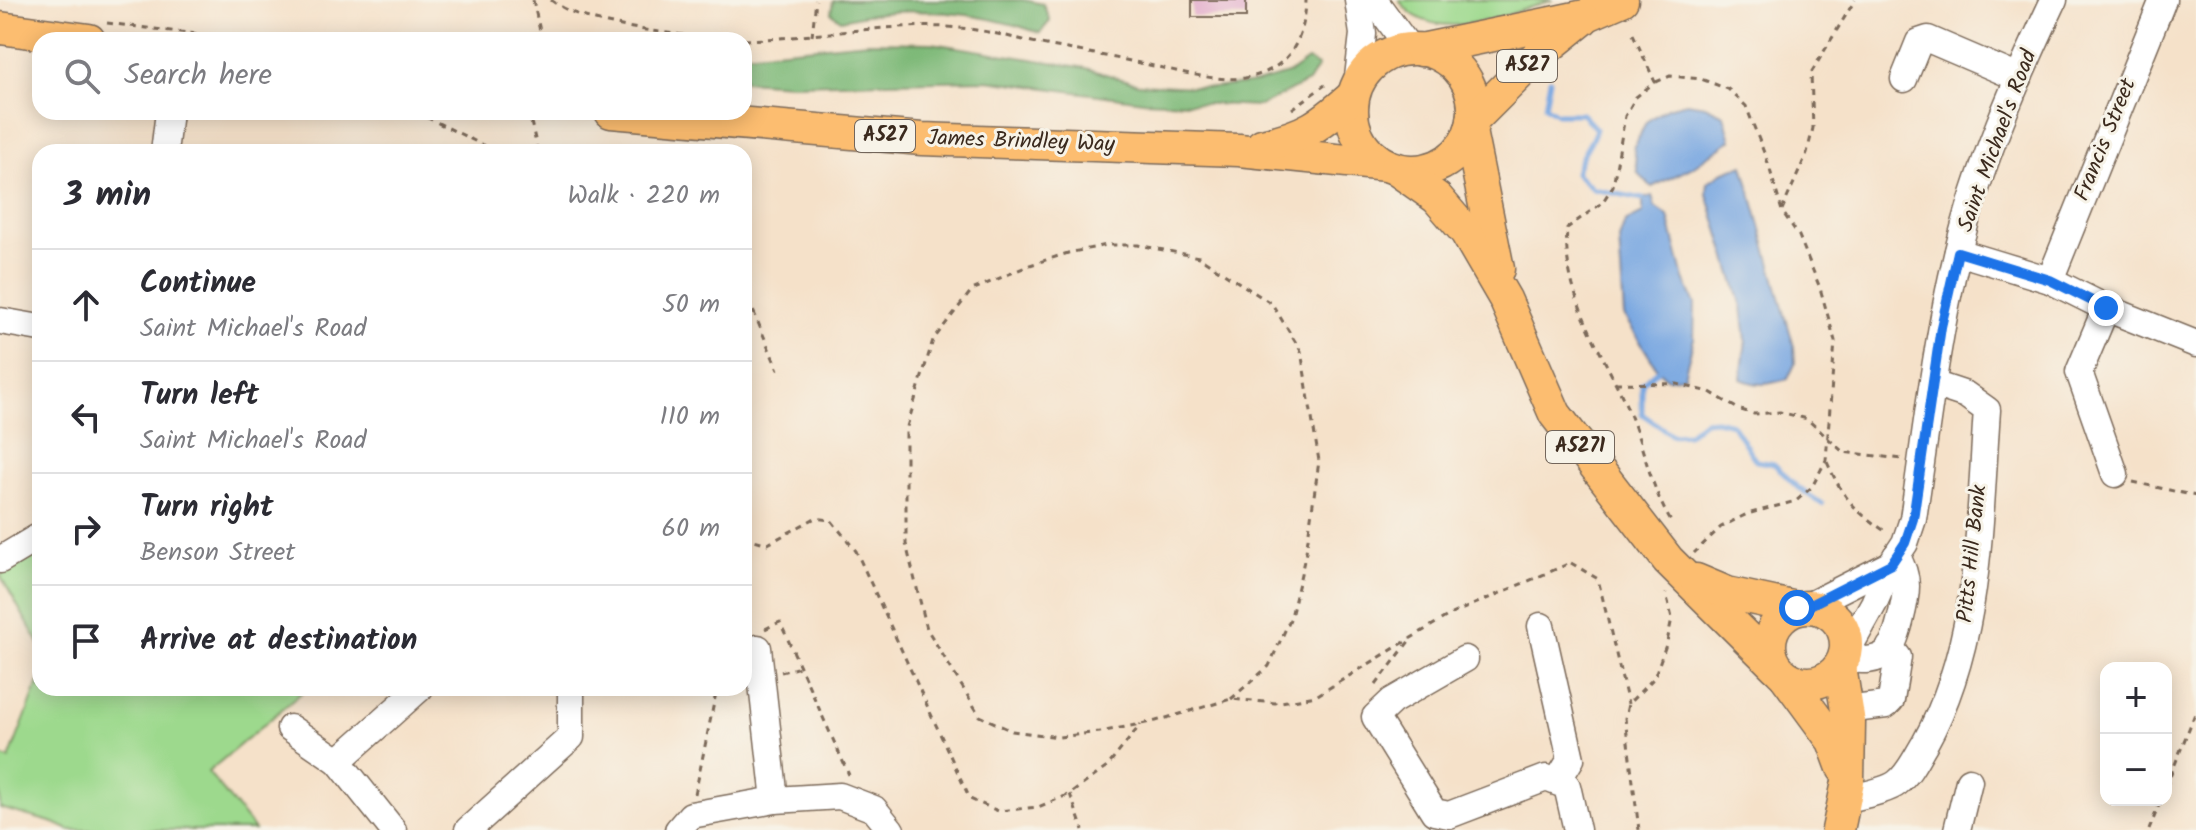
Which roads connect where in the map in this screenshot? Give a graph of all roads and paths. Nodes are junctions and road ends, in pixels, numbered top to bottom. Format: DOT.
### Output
graph roads {
  1 [pos="533,0"];
  2 [pos="551,0"];
  3 [pos="816,0"];
  4 [pos="1306,0"];
  5 [pos="1358,0"];
  6 [pos="1374,0"];
  7 [pos="1622,0"];
  8 [pos="1855,0"];
  9 [pos="2054,0"];
  10 [pos="2163,0"];
  11 [pos="1585,16"];
  12 [pos="0,28"];
  13 [pos="97,31"];
  14 [pos="540,32"];
  15 [pos="669,32"];
  16 [pos="1633,34"];
  17 [pos="812,36"];
  18 [pos="752,40"];
  19 [pos="1416,50"];
  20 [pos="2019,78"];
  21 [pos="1904,79"];
  22 [pos="1655,82"];
  23 [pos="1346,89"];
  24 [pos="1282,115"];
  25 [pos="168,120"];
  26 [pos="432,120"];
  27 [pos="703,120"];
  28 [pos="531,122"];
  29 [pos="1471,126"];
  30 [pos="165,144"];
  31 [pos="481,144"];
  32 [pos="536,144"];
  33 [pos="1239,150"];
  34 [pos="1391,167"];
  35 [pos="1782,211"];
  36 [pos="1958,252"];
  37 [pos="2050,280"];
  38 [pos="1505,299"];
  39 [pos="752,308"];
  40 [pos="2106,308"];
  41 [pos="0,321"];
  42 [pos="32,327"];
  43 [pos="2196,344"];
  44 [pos="778,370"];
  45 [pos="1615,383"];
  46 [pos="1933,384"];
  47 [pos="1828,438"];
  48 [pos="1826,460"];
  49 [pos="1922,461"];
  50 [pos="2115,474"];
  51 [pos="2196,496"];
  52 [pos="1674,526"];
  53 [pos="752,539"];
  54 [pos="32,541"];
  55 [pos="1898,554"];
  56 [pos="0,560"];
  57 [pos="1683,569"];
  58 [pos="1802,607"];
  59 [pos="1541,626"];
  60 [pos="1413,636"];
  61 [pos="758,640"];
  62 [pos="1890,647"];
  63 [pos="1465,659"];
  64 [pos="1843,660"];
  65 [pos="1781,672"];
  66 [pos="411,696"];
  67 [pos="571,696"];
  68 [pos="715,696"];
  69 [pos="1231,699"];
  70 [pos="1628,704"];
  71 [pos="1846,710"];
  72 [pos="2196,711"];
  73 [pos="1375,717"];
  74 [pos="1141,724"];
  75 [pos="290,728"];
  76 [pos="338,761"];
  77 [pos="2172,772"];
  78 [pos="1969,781"];
  79 [pos="1557,782"];
  80 [pos="1070,794"];
  81 [pos="775,800"];
  82 [pos="862,804"];
  83 [pos="2159,806"];
  84 [pos="1845,814"];
  85 [pos="684,822"];
  86 [pos="393,830"];
  87 [pos="468,830"];
  88 [pos="891,830"];
  89 [pos="1083,830"];
  90 [pos="1577,830"];
  91 [pos="1639,830"];
  92 [pos="1957,830"];
  93 [pos="2149,830"];
  1 -- 14 [label="path"];
  2 -- 15 [label="path"];
  3 -- 17 [label="path"];
  4 -- 17 [label="path"];
  5 -- 23 [label="street"];
  6 -- 19 [label="street"];
  7 -- 11 [label="main road, A527"];
  8 -- 35 [label="path"];
  9 -- 20 [label="street, Saint Michael's Road"];
  10 -- 37 [label="street, Francis Street"];
  11 -- 19 [label="main road, A527"];
  11 -- 29 [label="main road, A527"];
  12 -- 13 [label="main road"];
  16 -- 22 [label="path"];
  17 -- 18 [label="path"];
  19 -- 23 [label="main road, A527"];
  19 -- 29 [label="main road, A527"];
  20 -- 21 [label="street"];
  20 -- 36 [label="street, Saint Michael's Road"];
  22 -- 35 [label="path"];
  22 -- 45 [label="path"];
  23 -- 24 [label="path"];
  23 -- 33 [label="main road, James Brindley Way / A527"];
  23 -- 34 [label="main road"];
  25 -- 30 [label="street"];
  26 -- 31 [label="path"];
  27 -- 33 [label="main road, James Brindley Way / A527"];
  28 -- 32 [label="path"];
  29 -- 34 [label="main road, A527"];
  29 -- 38 [label="main road, A5271"];
  33 -- 34 [label="main road, James Brindley Way / A527"];
  34 -- 38 [label="main road, A5271"];
  35 -- 47 [label="path"];
  36 -- 37 [label="street"];
  36 -- 46 [label="street, Saint Michael's Road"];
  37 -- 40 [label="street"];
  38 -- 57 [label="main road, A5271"];
  39 -- 44 [label="path"];
  40 -- 43 [label="street"];
  40 -- 50 [label="street"];
  41 -- 42 [label="street"];
  45 -- 47 [label="path"];
  45 -- 52 [label="path"];
  46 -- 49 [label="street, Saint Michael's Road"];
  46 -- 84 [label="street, Pitts Hill Bank"];
  47 -- 48 [label="path"];
  47 -- 49 [label="path"];
  48 -- 55 [label="path"];
  48 -- 57 [label="path"];
  49 -- 55 [label="street, Saint Michael's Road"];
  50 -- 51 [label="path"];
  53 -- 80 [label="path"];
  54 -- 56 [label="street"];
  55 -- 58 [label="street"];
  55 -- 62 [label="street"];
  55 -- 64 [label="street, Saint Michael's Road"];
  57 -- 58 [label="main road, A5271"];
  57 -- 65 [label="main road, A5271"];
  57 -- 70 [label="path"];
  58 -- 64 [label="main road"];
  58 -- 65 [label="main road"];
  59 -- 79 [label="street"];
  60 -- 69 [label="path"];
  60 -- 70 [label="path"];
  60 -- 73 [label="path"];
  61 -- 81 [label="street"];
  61 -- 82 [label="path"];
  62 -- 64 [label="street"];
  62 -- 71 [label="street"];
  63 -- 73 [label="street"];
  64 -- 65 [label="main road"];
  64 -- 71 [label="main road"];
  65 -- 84 [label="main road, A5271"];
  66 -- 76 [label="street"];
  67 -- 87 [label="street"];
  68 -- 85 [label="path"];
  69 -- 74 [label="path"];
  69 -- 74 [label="path"];
  70 -- 91 [label="path"];
  71 -- 84 [label="main road"];
  72 -- 77 [label="path"];
  73 -- 79 [label="street"];
  74 -- 80 [label="path"];
  75 -- 76 [label="street"];
  76 -- 86 [label="street"];
  78 -- 92 [label="street"];
  79 -- 90 [label="street"];
  80 -- 89 [label="path"];
  81 -- 82 [label="street"];
  81 -- 85 [label="street"];
  82 -- 88 [label="street"];
  83 -- 93 [label="path"];
}
